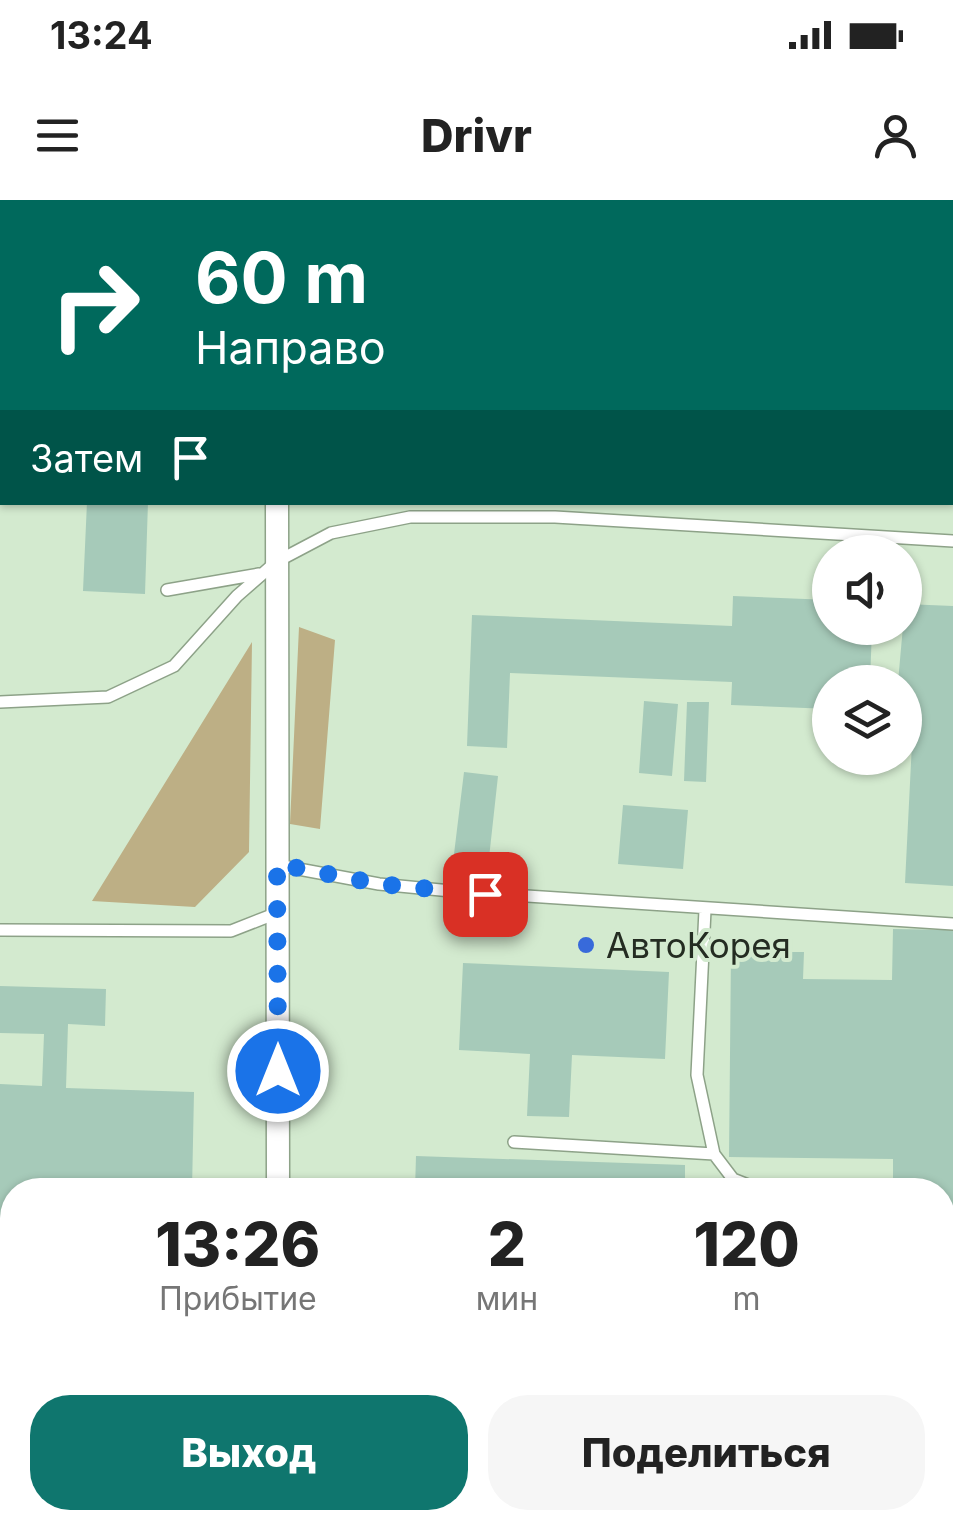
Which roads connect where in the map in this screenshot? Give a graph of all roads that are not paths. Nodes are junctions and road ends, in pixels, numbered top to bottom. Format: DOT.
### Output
graph roads {
  1 [pos="277,505"];
  2 [pos="953,541"];
  3 [pos="270,567"];
  4 [pos="167,590"];
  5 [pos="0,702"];
  6 [pos="277,864"];
  7 [pos="706,910"];
  8 [pos="277,913"];
  9 [pos="953,924"];
  10 [pos="0,930"];
  11 [pos="514,1142"];
  12 [pos="714,1154"];
  13 [pos="278,1178"];
  14 [pos="733,1178"];
  1 -- 3 [label="street"];
  2 -- 3 [label="lane"];
  3 -- 4 [label="lane"];
  3 -- 5 [label="lane"];
  3 -- 6 [label="street"];
  6 -- 7 [label="lane"];
  6 -- 8 [label="street"];
  7 -- 9 [label="lane"];
  7 -- 12 [label="lane"];
  8 -- 10 [label="lane"];
  8 -- 13 [label="street"];
  11 -- 12 [label="lane"];
  12 -- 14 [label="lane"];
}
